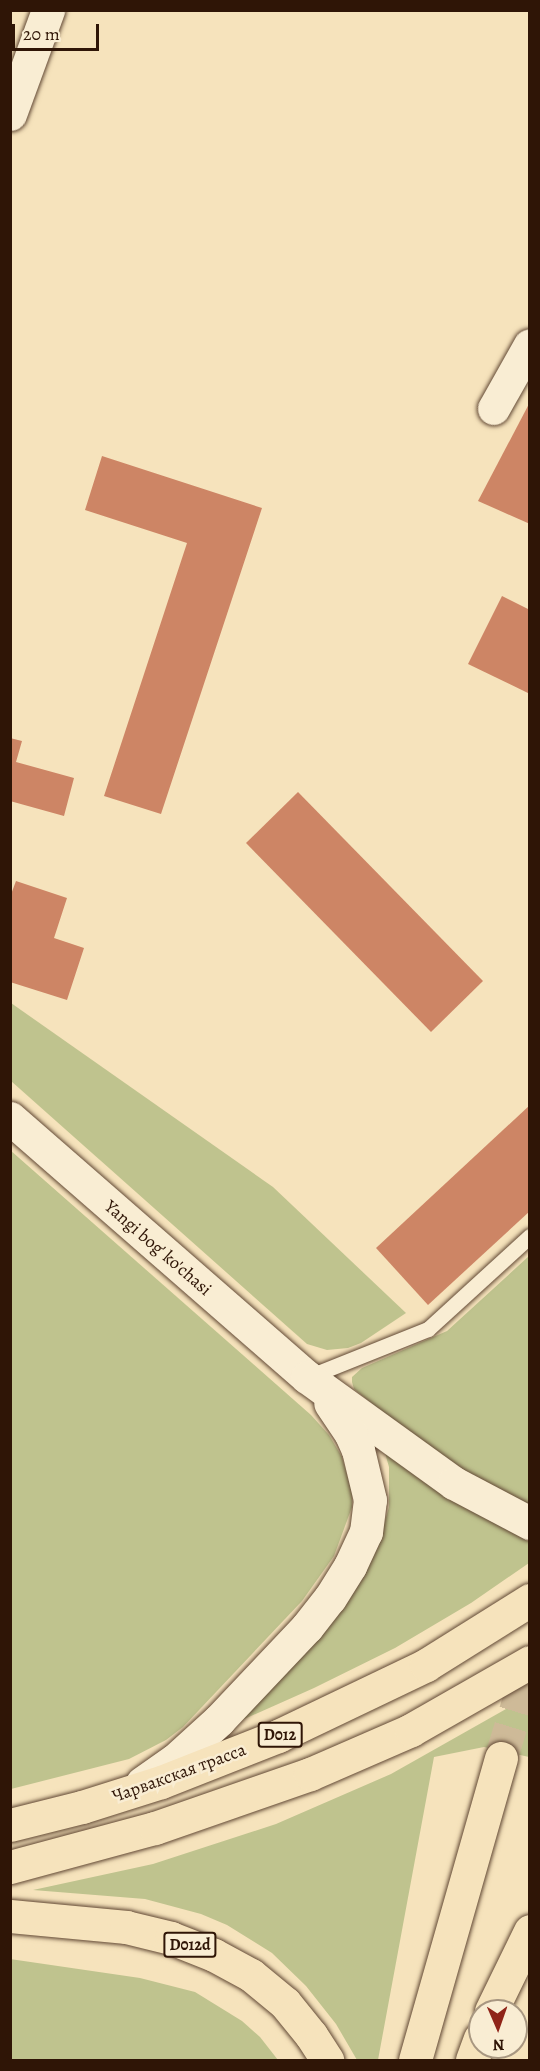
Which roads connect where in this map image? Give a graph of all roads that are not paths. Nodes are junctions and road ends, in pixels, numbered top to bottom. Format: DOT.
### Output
graph roads {
  1 [pos="48,10"];
  2 [pos="10,114"];
  3 [pos="530,345"];
  4 [pos="494,409"];
  5 [pos="10,1118"];
  6 [pos="530,1236"];
  7 [pos="307,1377"];
  8 [pos="530,1523"];
  9 [pos="530,1600"];
  10 [pos="530,1662"];
  11 [pos="501,1758"];
  12 [pos="122,1795"];
  13 [pos="10,1825"];
  14 [pos="10,1867"];
  15 [pos="10,1916"];
  16 [pos="530,1931"];
  17 [pos="497,1999"];
  18 [pos="327,2061"];
  19 [pos="415,2061"];
  1 -- 2 [label="main road"];
  3 -- 4 [label="street"];
  5 -- 7 [label="main road, Yangi bog' ko'chasi"];
  6 -- 7 [label="lane"];
  7 -- 8 [label="main road"];
  7 -- 12 [label="main road"];
  9 -- 12 [label="main road, Чарвакская трасса / D012"];
  10 -- 14 [label="main road, D012"];
  11 -- 19 [label="main road"];
  12 -- 13 [label="main road, Чарвакская трасса / D012"];
  15 -- 18 [label="main road, D012d"];
  16 -- 17 [label="main road"];
}
